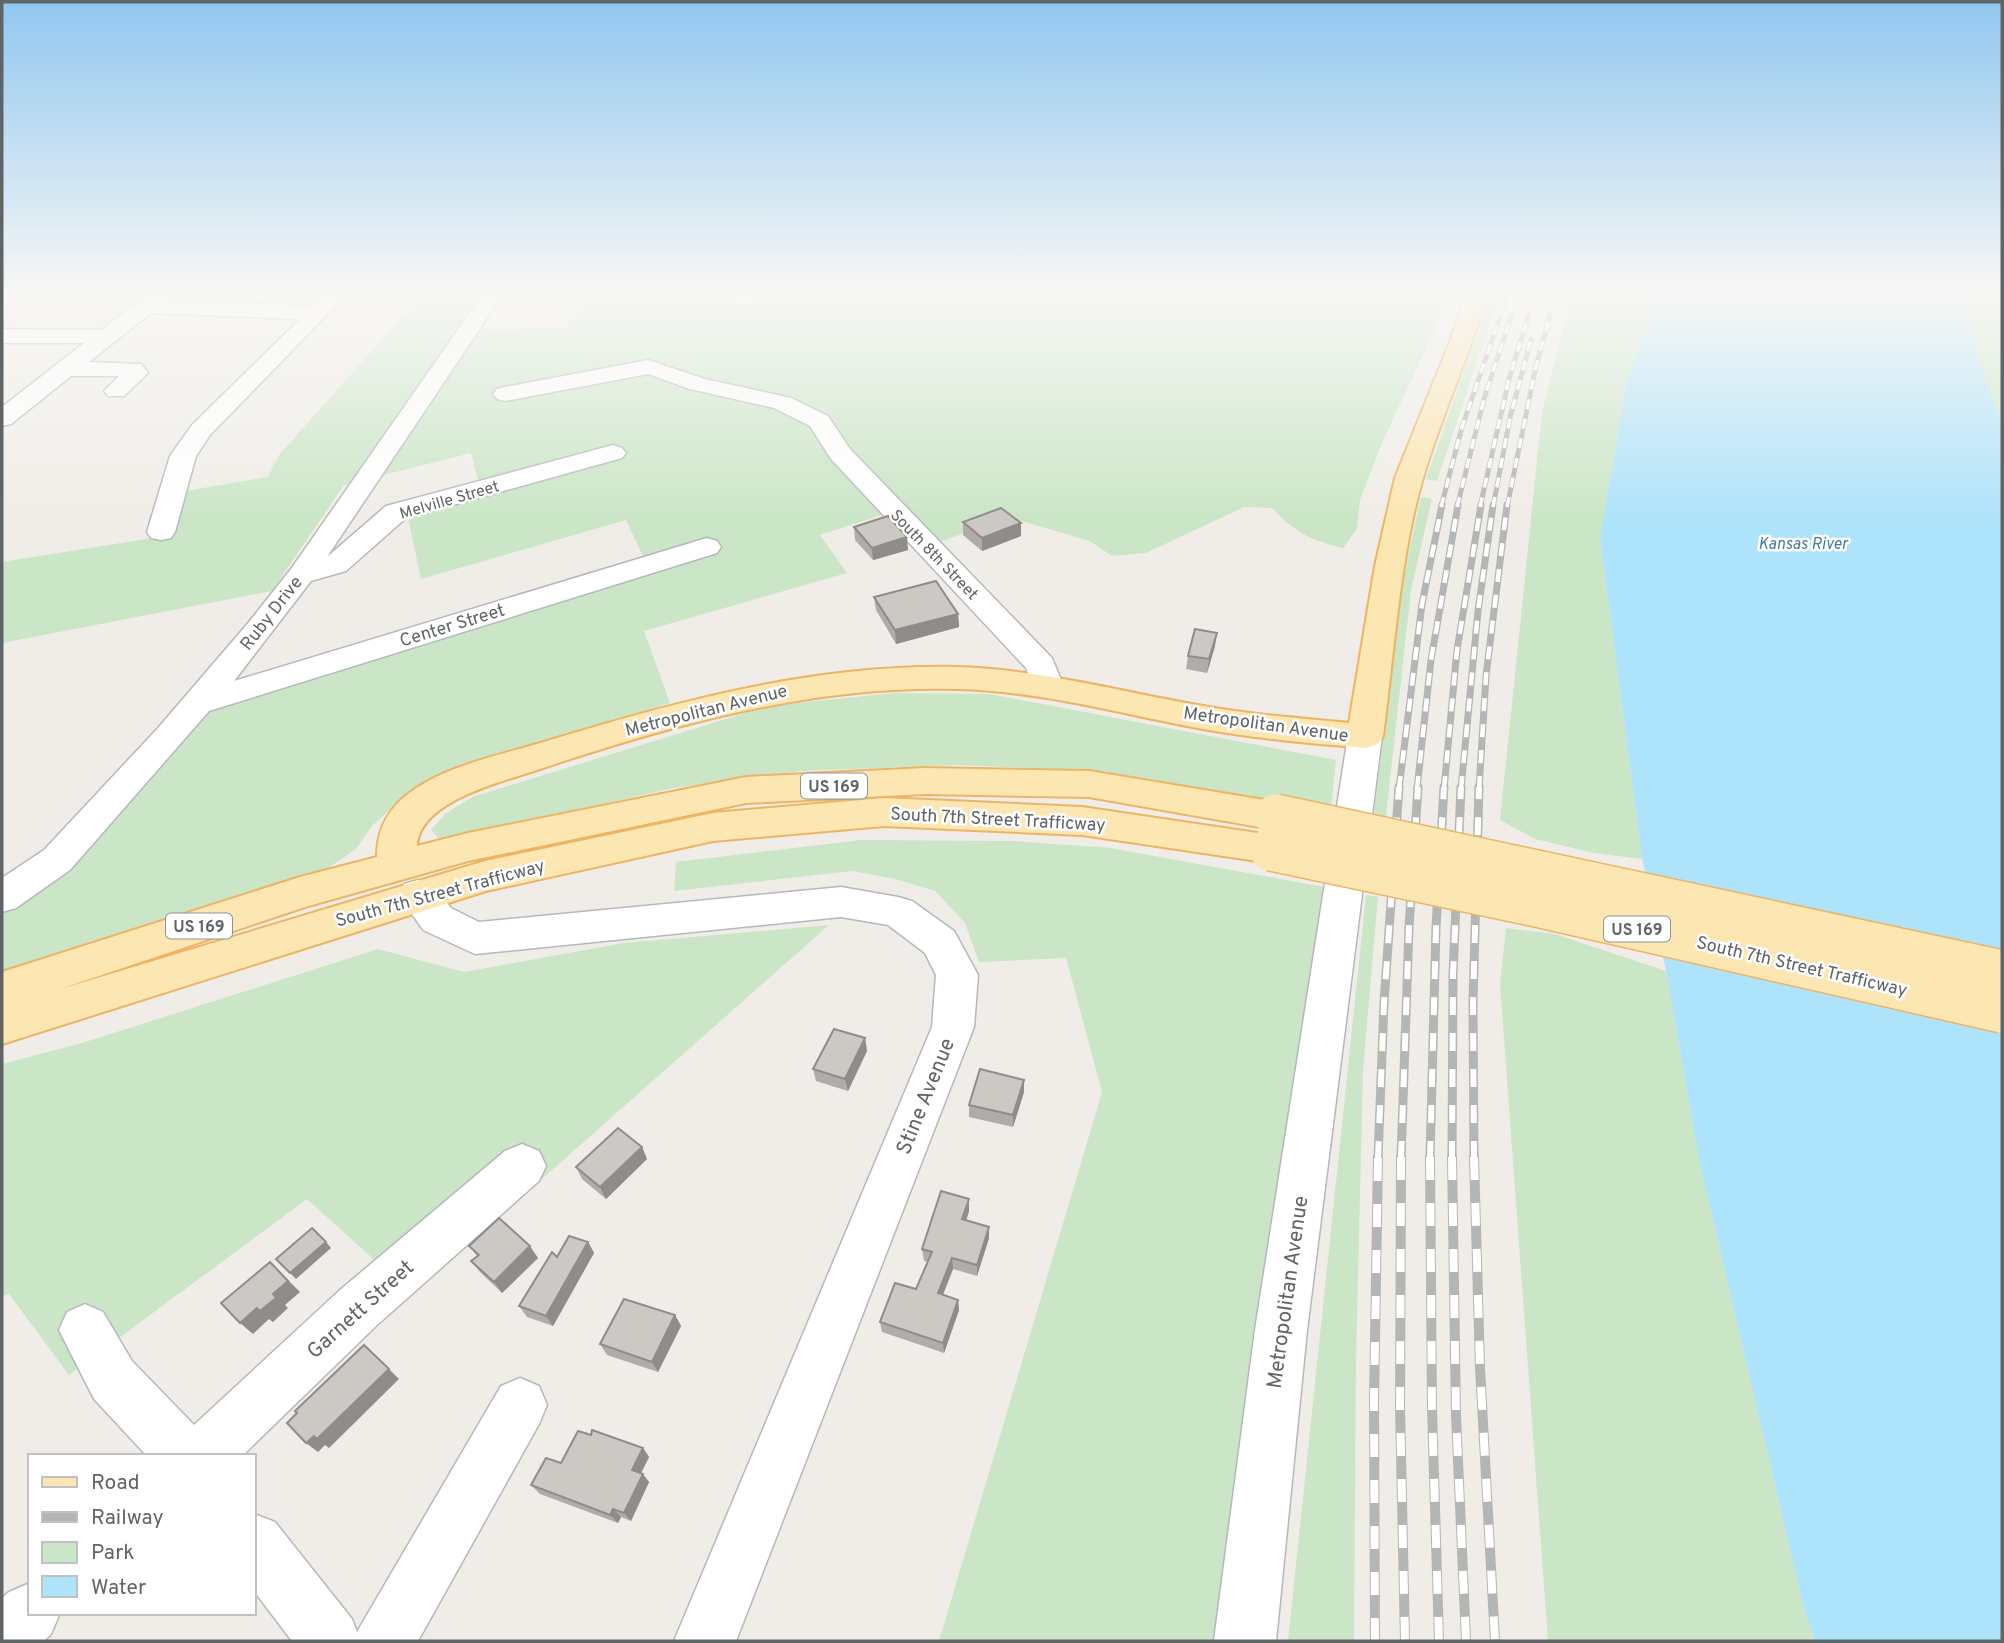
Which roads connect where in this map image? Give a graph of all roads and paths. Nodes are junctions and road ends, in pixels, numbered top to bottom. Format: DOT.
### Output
graph roads {
  1 [pos="263,368"];
  2 [pos="443,368"];
  3 [pos="644,368"];
  4 [pos="651,368"];
  5 [pos="1452,368"];
  6 [pos="65,369"];
  7 [pos="116,391"];
  8 [pos="505,394"];
  9 [pos="2,419"];
  10 [pos="613,453"];
  11 [pos="161,532"];
  12 [pos="707,547"];
  13 [pos="301,575"];
  14 [pos="1048,687"];
  15 [pos="198,703"];
  16 [pos="1365,736"];
  17 [pos="1274,832"];
  18 [pos="408,881"];
  19 [pos="2,898"];
  20 [pos="2002,972"];
  21 [pos="2,990"];
  22 [pos="2002,1011"];
  23 [pos="2,1025"];
  24 [pos="522,1166"];
  25 [pos="85,1330"];
  26 [pos="520,1405"];
  27 [pos="183,1454"];
  28 [pos="203,1454"];
  29 [pos="256,1546"];
  30 [pos="28,1615"];
  31 [pos="2,1639"];
  32 [pos="330,1641"];
  33 [pos="384,1641"];
  34 [pos="705,1641"];
  35 [pos="1245,1641"];
  1 -- 11 [label="street"];
  2 -- 13 [label="street, Ruby Drive"];
  3 -- 8 [label="street, South 8th Street"];
  4 -- 14 [label="street, South 8th Street"];
  5 -- 16 [label="main road, Metropolitan Avenue"];
  6 -- 7 [label="street"];
  6 -- 9 [label="street"];
  10 -- 13 [label="street, Melville Street"];
  12 -- 15 [label="street, Center Street"];
  13 -- 15 [label="street, Ruby Drive"];
  14 -- 16 [label="main road, Metropolitan Avenue"];
  14 -- 18 [label="main road, Metropolitan Avenue"];
  15 -- 19 [label="street, Ruby Drive"];
  16 -- 35 [label="street, Metropolitan Avenue"];
  17 -- 18 [label="main road, South 7th Street Trafficway / US 169"];
  17 -- 20 [label="main road, South 7th Street Trafficway / US 169, bridge"];
  17 -- 22 [label="main road, South 7th Street Trafficway / US 169, bridge"];
  18 -- 21 [label="main road, South 7th Street Trafficway / US 169"];
  18 -- 23 [label="main road, South 7th Street Trafficway / US 169"];
  18 -- 34 [label="street, Stine Avenue"];
  24 -- 28 [label="street, Garnett Street"];
  25 -- 27 [label="street"];
  26 -- 33 [label="street"];
  29 -- 32 [label="street"];
  30 -- 31 [label="street"];
}
